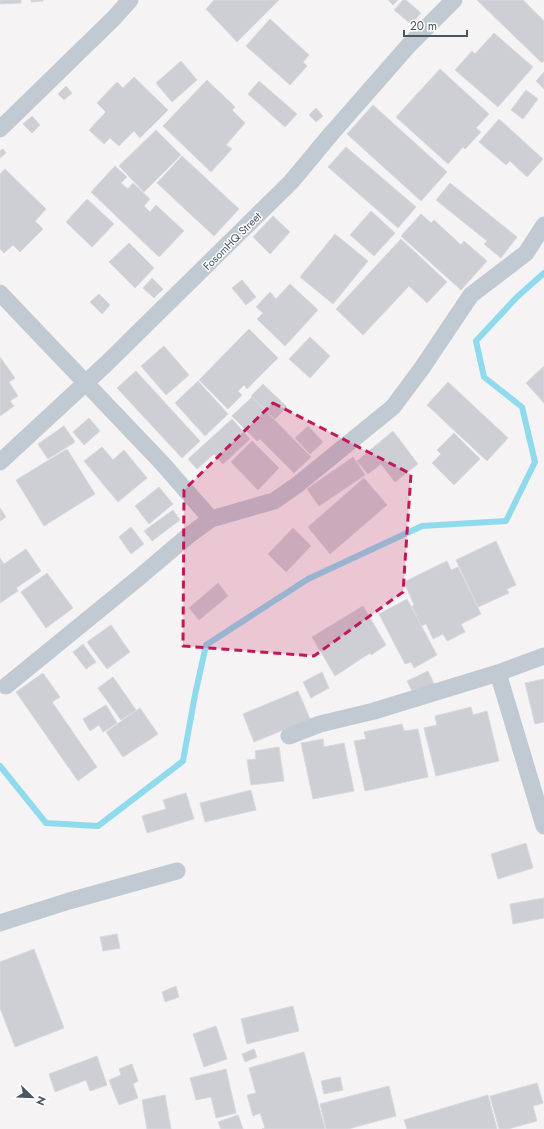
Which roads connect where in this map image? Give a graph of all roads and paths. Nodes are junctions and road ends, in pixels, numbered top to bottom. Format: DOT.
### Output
graph roads {
  1 [pos="130,0"];
  2 [pos="454,0"];
  3 [pos="0,129"];
  4 [pos="544,226"];
  5 [pos="0,293"];
  6 [pos="86,383"];
  7 [pos="0,462"];
  8 [pos="211,520"];
  9 [pos="544,656"];
  10 [pos="498,673"];
  11 [pos="6,686"];
  12 [pos="289,736"];
  13 [pos="544,826"];
  14 [pos="177,871"];
  15 [pos="0,923"];
  1 -- 3 [label="street"];
  2 -- 6 [label="street, FosomHQ Street"];
  4 -- 8 [label="street"];
  5 -- 6 [label="street"];
  6 -- 7 [label="street, FosomHQ Street"];
  6 -- 8 [label="street"];
  8 -- 11 [label="street"];
  9 -- 10 [label="street"];
  10 -- 12 [label="street"];
  10 -- 13 [label="street"];
  14 -- 15 [label="street"];
}
